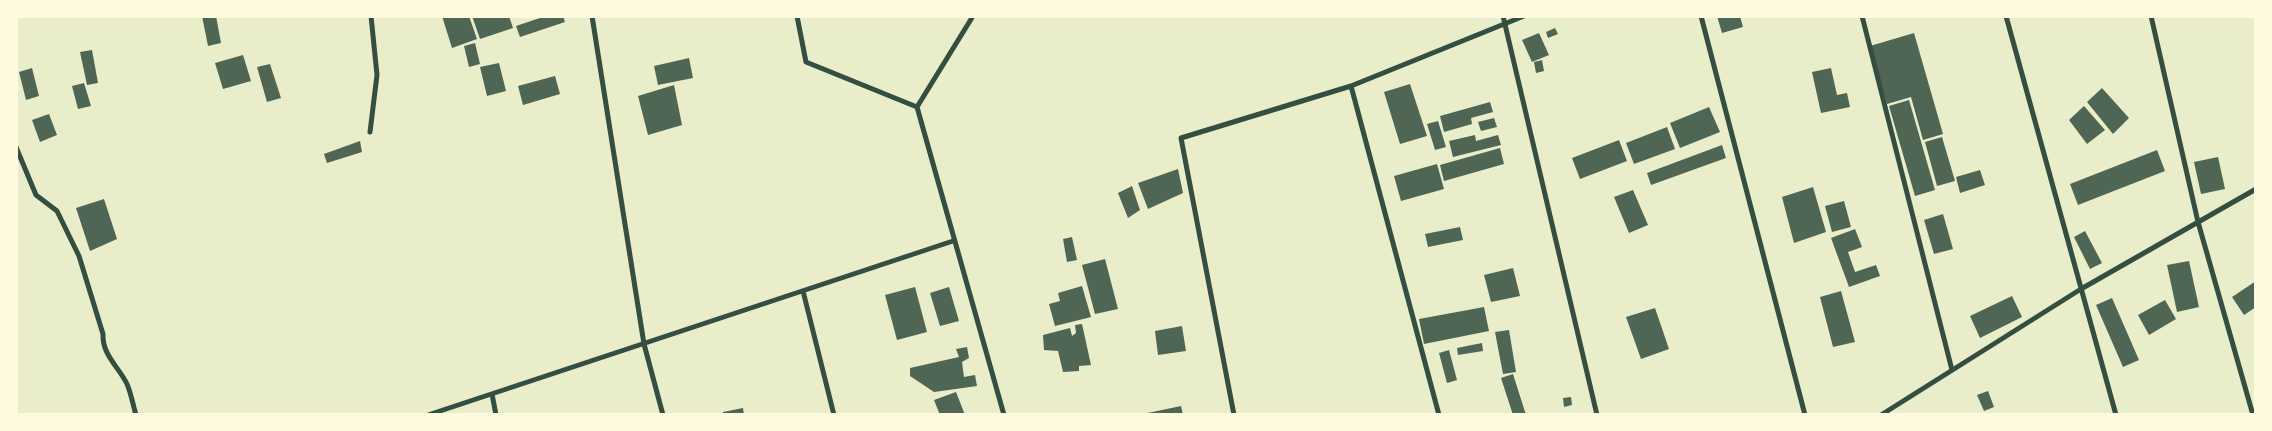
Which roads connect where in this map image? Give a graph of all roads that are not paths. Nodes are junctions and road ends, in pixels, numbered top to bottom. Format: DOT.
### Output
graph roads {
  1 [pos="372,16"];
  2 [pos="592,16"];
  3 [pos="797,16"];
  4 [pos="974,16"];
  5 [pos="1503,16"];
  6 [pos="1524,16"];
  7 [pos="1701,16"];
  8 [pos="1862,16"];
  9 [pos="2006,16"];
  10 [pos="2151,16"];
  11 [pos="1505,23"];
  12 [pos="1351,86"];
  13 [pos="917,107"];
  14 [pos="370,132"];
  15 [pos="16,147"];
  16 [pos="2256,189"];
  17 [pos="2198,222"];
  18 [pos="954,241"];
  19 [pos="2081,288"];
  20 [pos="803,291"];
  21 [pos="644,344"];
  22 [pos="1952,370"];
  23 [pos="492,394"];
  24 [pos="136,415"];
  25 [pos="428,415"];
  26 [pos="496,415"];
  27 [pos="663,415"];
  28 [pos="834,415"];
  29 [pos="1004,415"];
  30 [pos="1234,415"];
  31 [pos="1439,415"];
  32 [pos="1597,415"];
  33 [pos="1805,415"];
  34 [pos="1881,415"];
  35 [pos="2116,415"];
  36 [pos="2254,415"];
  1 -- 14 [label="street"];
  2 -- 21 [label="street"];
  3 -- 13 [label="street"];
  4 -- 13 [label="street"];
  5 -- 11 [label="street"];
  6 -- 11 [label="street"];
  7 -- 33 [label="street"];
  8 -- 22 [label="street"];
  9 -- 19 [label="street"];
  10 -- 17 [label="street"];
  11 -- 12 [label="street"];
  11 -- 32 [label="street"];
  12 -- 30 [label="street"];
  12 -- 31 [label="street"];
  13 -- 18 [label="street"];
  15 -- 24 [label="street"];
  16 -- 17 [label="street"];
  17 -- 19 [label="street"];
  17 -- 36 [label="street"];
  18 -- 20 [label="street"];
  18 -- 29 [label="street"];
  19 -- 22 [label="street"];
  19 -- 35 [label="street"];
  20 -- 21 [label="street"];
  20 -- 28 [label="street"];
  21 -- 23 [label="street"];
  21 -- 27 [label="street"];
  22 -- 34 [label="street"];
  23 -- 25 [label="street"];
  23 -- 26 [label="street"];
}
